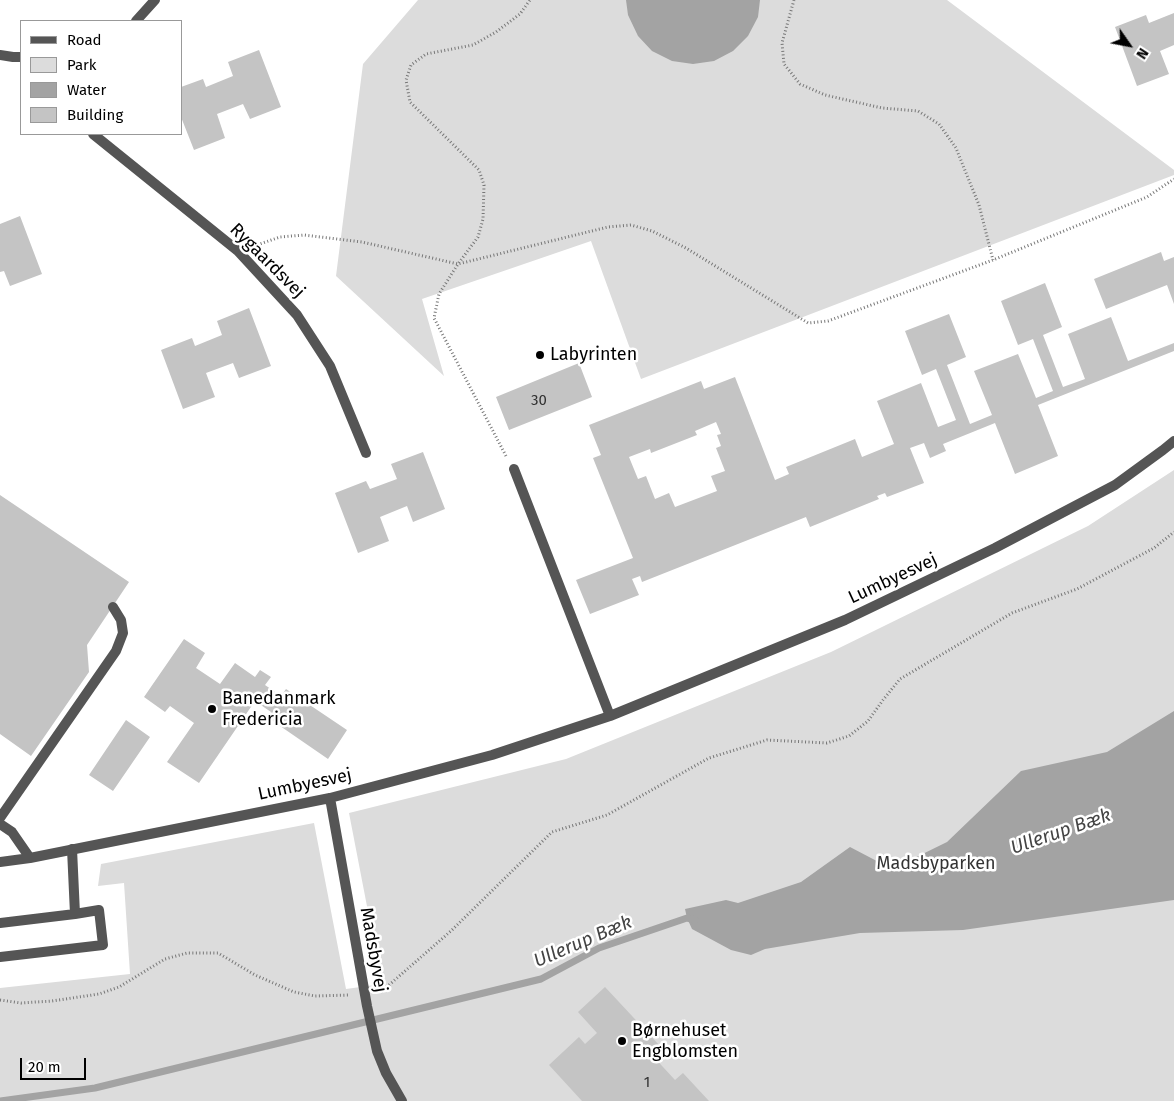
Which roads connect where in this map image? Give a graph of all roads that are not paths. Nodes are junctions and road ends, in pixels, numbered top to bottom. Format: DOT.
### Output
graph roads {
  1 [pos="155,0"];
  2 [pos="137,20"];
  3 [pos="0,54"];
  4 [pos="20,57"];
  5 [pos="94,135"];
  6 [pos="1174,440"];
  7 [pos="366,453"];
  8 [pos="514,470"];
  9 [pos="113,607"];
  10 [pos="610,716"];
  11 [pos="330,798"];
  12 [pos="0,818"];
  13 [pos="0,824"];
  14 [pos="72,849"];
  15 [pos="30,858"];
  16 [pos="0,862"];
  17 [pos="75,914"];
  18 [pos="0,923"];
  19 [pos="0,957"];
  20 [pos="402,1101"];
  1 -- 2 [label="street"];
  3 -- 4 [label="street"];
  5 -- 7 [label="street, Rygaardsvej"];
  6 -- 10 [label="street, Lumbyesvej"];
  8 -- 10 [label="street"];
  9 -- 12 [label="street"];
  10 -- 11 [label="street, Lumbyesvej"];
  11 -- 14 [label="street, Lumbyesvej"];
  11 -- 20 [label="street, Madsbyvej"];
  13 -- 15 [label="street"];
  14 -- 15 [label="street, Lumbyesvej"];
  14 -- 17 [label="street"];
  15 -- 16 [label="street, Lumbyesvej"];
  17 -- 18 [label="street"];
  17 -- 19 [label="street"];
}
